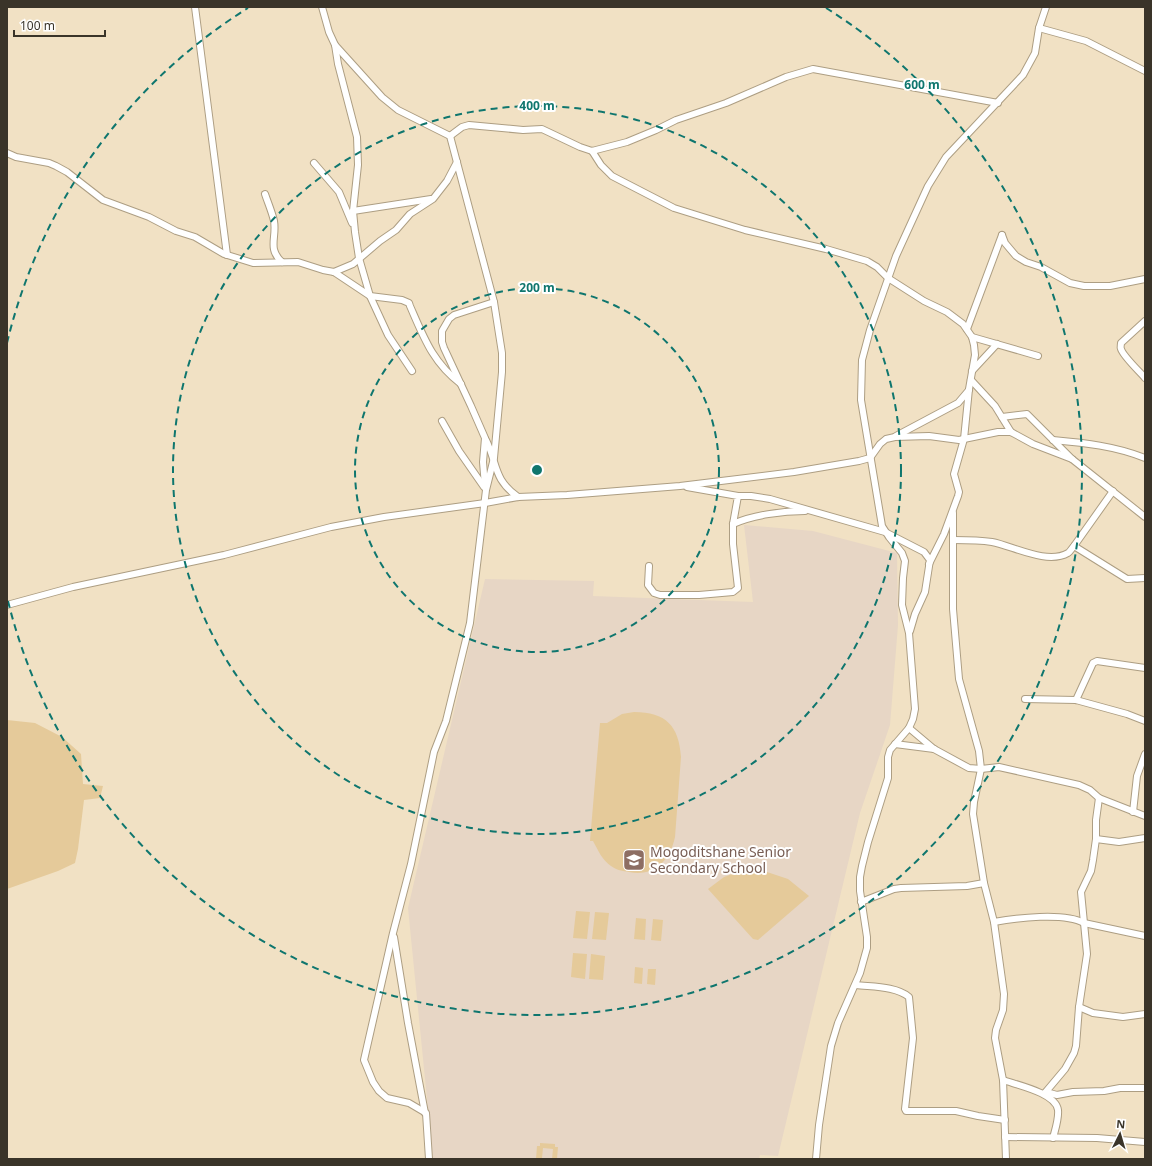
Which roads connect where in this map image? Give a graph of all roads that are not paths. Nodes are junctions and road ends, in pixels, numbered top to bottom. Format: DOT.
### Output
graph roads {
  1 [pos="195,7"];
  2 [pos="322,7"];
  3 [pos="1046,7"];
  4 [pos="1039,28"];
  5 [pos="335,45"];
  6 [pos="1145,71"];
  7 [pos="998,103"];
  8 [pos="450,136"];
  9 [pos="592,151"];
  10 [pos="7,153"];
  11 [pos="457,162"];
  12 [pos="314,163"];
  13 [pos="266,194"];
  14 [pos="433,199"];
  15 [pos="353,211"];
  16 [pos="355,232"];
  17 [pos="227,255"];
  18 [pos="359,258"];
  19 [pos="282,262"];
  20 [pos="334,272"];
  21 [pos="888,278"];
  22 [pos="1145,279"];
  23 [pos="370,296"];
  24 [pos="494,302"];
  25 [pos="1145,321"];
  26 [pos="967,329"];
  27 [pos="972,337"];
  28 [pos="997,344"];
  29 [pos="1038,356"];
  30 [pos="412,371"];
  31 [pos="972,371"];
  32 [pos="1145,378"];
  33 [pos="971,380"];
  34 [pos="461,384"];
  35 [pos="969,389"];
  36 [pos="1002,417"];
  37 [pos="442,421"];
  38 [pos="1011,432"];
  39 [pos="895,436"];
  40 [pos="485,438"];
  41 [pos="964,439"];
  42 [pos="1053,440"];
  43 [pos="494,458"];
  44 [pos="870,458"];
  45 [pos="1145,458"];
  46 [pos="1072,459"];
  47 [pos="680,486"];
  48 [pos="485,488"];
  49 [pos="1113,491"];
  50 [pos="738,496"];
  51 [pos="518,497"];
  52 [pos="485,503"];
  53 [pos="953,508"];
  54 [pos="815,512"];
  55 [pos="1145,517"];
  56 [pos="733,524"];
  57 [pos="885,532"];
  58 [pos="954,540"];
  59 [pos="1074,546"];
  60 [pos="930,564"];
  61 [pos="649,566"];
  62 [pos="1145,578"];
  63 [pos="7,604"];
  64 [pos="909,634"];
  65 [pos="1145,668"];
  66 [pos="1025,699"];
  67 [pos="1076,700"];
  68 [pos="1145,721"];
  69 [pos="909,728"];
  70 [pos="895,744"];
  71 [pos="934,749"];
  72 [pos="1145,754"];
  73 [pos="981,769"];
  74 [pos="1099,798"];
  75 [pos="1133,812"];
  76 [pos="1145,816"];
  77 [pos="1145,838"];
  78 [pos="1096,839"];
  79 [pos="984,883"];
  80 [pos="861,902"];
  81 [pos="994,922"];
  82 [pos="1084,924"];
  83 [pos="393,933"];
  84 [pos="1145,936"];
  85 [pos="856,985"];
  86 [pos="1079,1007"];
  87 [pos="1145,1014"];
  88 [pos="1003,1080"];
  89 [pos="1145,1088"];
  90 [pos="1045,1093"];
  91 [pos="425,1113"];
  92 [pos="1004,1120"];
  93 [pos="1005,1137"];
  94 [pos="1053,1138"];
  95 [pos="1145,1142"];
  96 [pos="429,1159"];
  97 [pos="816,1159"];
  98 [pos="1006,1159"];
  1 -- 17 [label="street"];
  2 -- 5 [label="street"];
  3 -- 4 [label="street"];
  4 -- 6 [label="street"];
  4 -- 7 [label="street"];
  5 -- 8 [label="street"];
  5 -- 15 [label="street"];
  7 -- 9 [label="street"];
  7 -- 21 [label="street"];
  8 -- 9 [label="street"];
  8 -- 11 [label="street"];
  9 -- 21 [label="street"];
  10 -- 17 [label="street"];
  11 -- 14 [label="street"];
  11 -- 24 [label="street"];
  12 -- 16 [label="street"];
  13 -- 19 [label="street"];
  14 -- 15 [label="street"];
  14 -- 18 [label="street"];
  15 -- 16 [label="street"];
  16 -- 18 [label="street"];
  17 -- 19 [label="street"];
  18 -- 20 [label="street"];
  18 -- 23 [label="street"];
  19 -- 20 [label="street"];
  20 -- 23 [label="street"];
  21 -- 26 [label="street"];
  21 -- 44 [label="street"];
  22 -- 26 [label="street"];
  23 -- 30 [label="street"];
  23 -- 34 [label="street"];
  24 -- 34 [label="street"];
  24 -- 43 [label="street"];
  25 -- 32 [label="street"];
  26 -- 27 [label="street"];
  27 -- 28 [label="street"];
  27 -- 31 [label="street"];
  28 -- 29 [label="street"];
  28 -- 31 [label="street"];
  31 -- 33 [label="street"];
  33 -- 35 [label="street"];
  33 -- 36 [label="street"];
  34 -- 40 [label="street"];
  35 -- 39 [label="street"];
  35 -- 41 [label="street"];
  36 -- 38 [label="street"];
  36 -- 42 [label="street"];
  37 -- 48 [label="street"];
  38 -- 41 [label="street"];
  38 -- 46 [label="street"];
  39 -- 41 [label="street"];
  39 -- 44 [label="street"];
  40 -- 43 [label="street"];
  40 -- 48 [label="street"];
  41 -- 53 [label="street"];
  42 -- 45 [label="street"];
  42 -- 46 [label="street"];
  43 -- 48 [label="street"];
  43 -- 51 [label="street"];
  44 -- 47 [label="street"];
  44 -- 57 [label="street"];
  46 -- 49 [label="street"];
  47 -- 50 [label="street"];
  47 -- 51 [label="street"];
  48 -- 52 [label="street"];
  49 -- 55 [label="street"];
  49 -- 59 [label="street"];
  50 -- 54 [label="street"];
  50 -- 56 [label="street"];
  51 -- 52 [label="street"];
  52 -- 63 [label="street"];
  52 -- 83 [label="street"];
  53 -- 58 [label="street"];
  53 -- 60 [label="street"];
  54 -- 56 [label="street"];
  54 -- 57 [label="street"];
  56 -- 61 [label="street"];
  57 -- 60 [label="street"];
  57 -- 64 [label="street"];
  58 -- 59 [label="street"];
  58 -- 73 [label="street"];
  59 -- 62 [label="street"];
  60 -- 64 [label="street"];
  64 -- 69 [label="street"];
  65 -- 67 [label="street"];
  66 -- 67 [label="street"];
  67 -- 68 [label="street"];
  69 -- 70 [label="street"];
  69 -- 71 [label="street"];
  70 -- 71 [label="street"];
  70 -- 80 [label="street"];
  71 -- 73 [label="street"];
  72 -- 75 [label="street"];
  73 -- 74 [label="street"];
  73 -- 79 [label="street"];
  74 -- 75 [label="street"];
  74 -- 78 [label="street"];
  75 -- 76 [label="street"];
  77 -- 78 [label="street"];
  78 -- 82 [label="street"];
  79 -- 80 [label="street"];
  79 -- 81 [label="street"];
  80 -- 85 [label="street"];
  81 -- 82 [label="street"];
  81 -- 88 [label="street"];
  82 -- 84 [label="street"];
  82 -- 86 [label="street"];
  83 -- 91 [label="street"];
  83 -- 91 [label="street"];
  85 -- 92 [label="street"];
  85 -- 97 [label="street"];
  86 -- 87 [label="street"];
  86 -- 90 [label="street"];
  88 -- 90 [label="street"];
  88 -- 92 [label="street"];
  89 -- 90 [label="street"];
  90 -- 94 [label="street"];
  91 -- 96 [label="street"];
  92 -- 93 [label="street"];
  93 -- 94 [label="street"];
  93 -- 98 [label="street"];
  94 -- 95 [label="street"];
}
